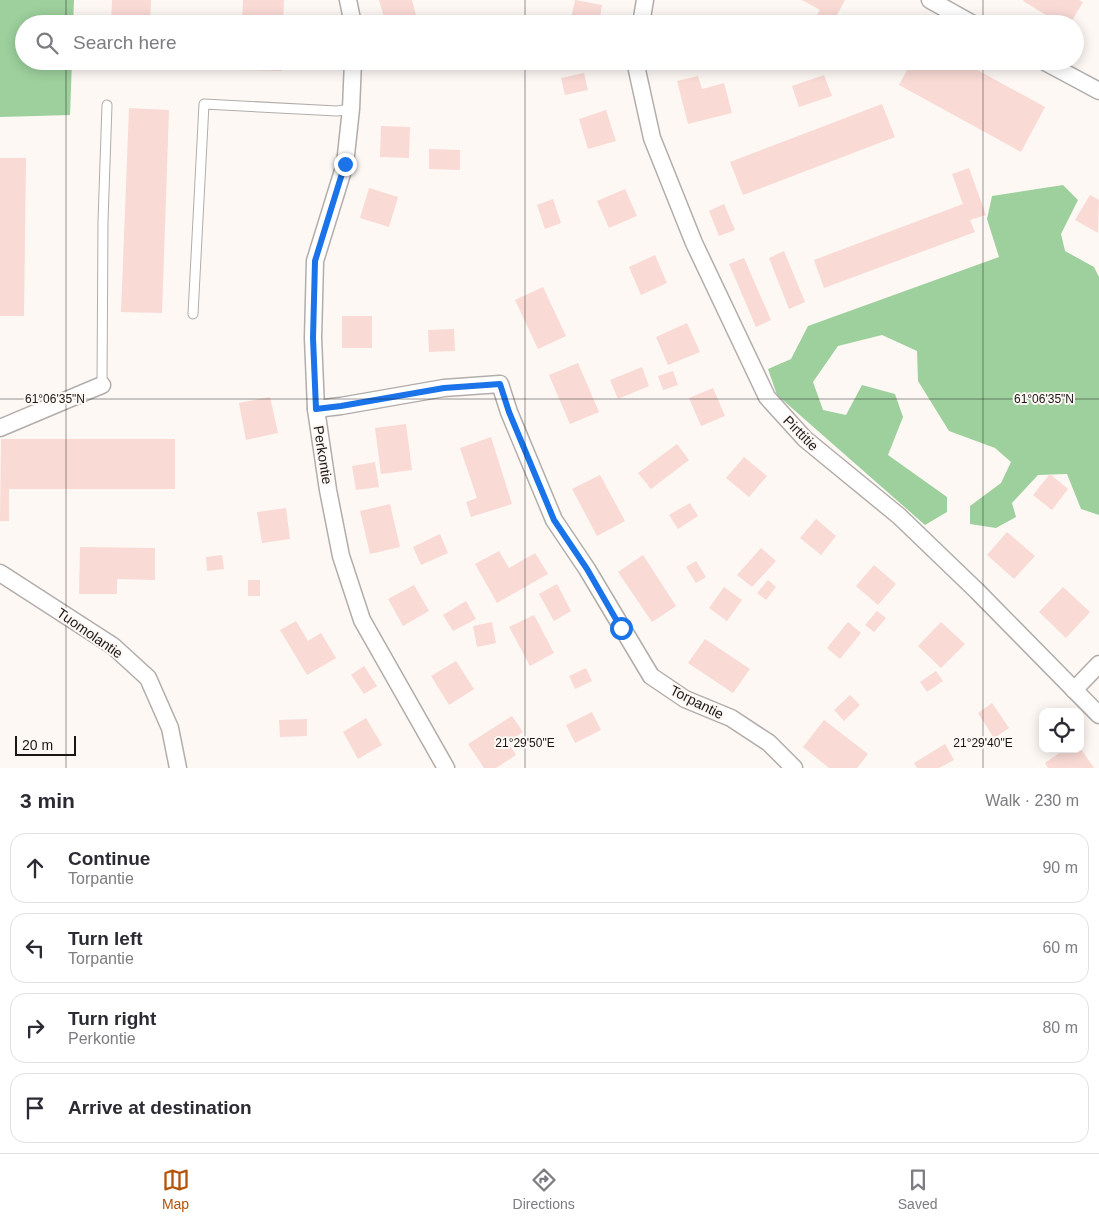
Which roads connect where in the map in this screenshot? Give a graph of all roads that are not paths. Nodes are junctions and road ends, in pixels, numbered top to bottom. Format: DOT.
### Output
graph roads {
  1 [pos="348,0"];
  2 [pos="645,0"];
  3 [pos="930,0"];
  4 [pos="351,15"];
  5 [pos="642,15"];
  6 [pos="957,15"];
  7 [pos="353,70"];
  8 [pos="637,70"];
  9 [pos="1059,70"];
  10 [pos="1099,92"];
  11 [pos="107,104"];
  12 [pos="352,109"];
  13 [pos="193,314"];
  14 [pos="102,384"];
  15 [pos="316,409"];
  16 [pos="0,428"];
  17 [pos="0,573"];
  18 [pos="1099,664"];
  19 [pos="1074,690"];
  20 [pos="1099,716"];
  21 [pos="178,768"];
  22 [pos="446,768"];
  23 [pos="794,768"];
  1 -- 4 [label="street"];
  2 -- 5 [label="street"];
  3 -- 6 [label="street"];
  7 -- 12 [label="street, Perkontie"];
  8 -- 19 [label="street, Pirttitie"];
  9 -- 10 [label="street"];
  11 -- 14 [label="lane"];
  12 -- 13 [label="lane"];
  12 -- 15 [label="street, Perkontie"];
  14 -- 16 [label="street"];
  15 -- 22 [label="street, Perkontie"];
  15 -- 23 [label="street, Torpantie"];
  17 -- 21 [label="street, Tuomolantie"];
  18 -- 19 [label="street"];
  19 -- 20 [label="street, Pirttitie"];
}
